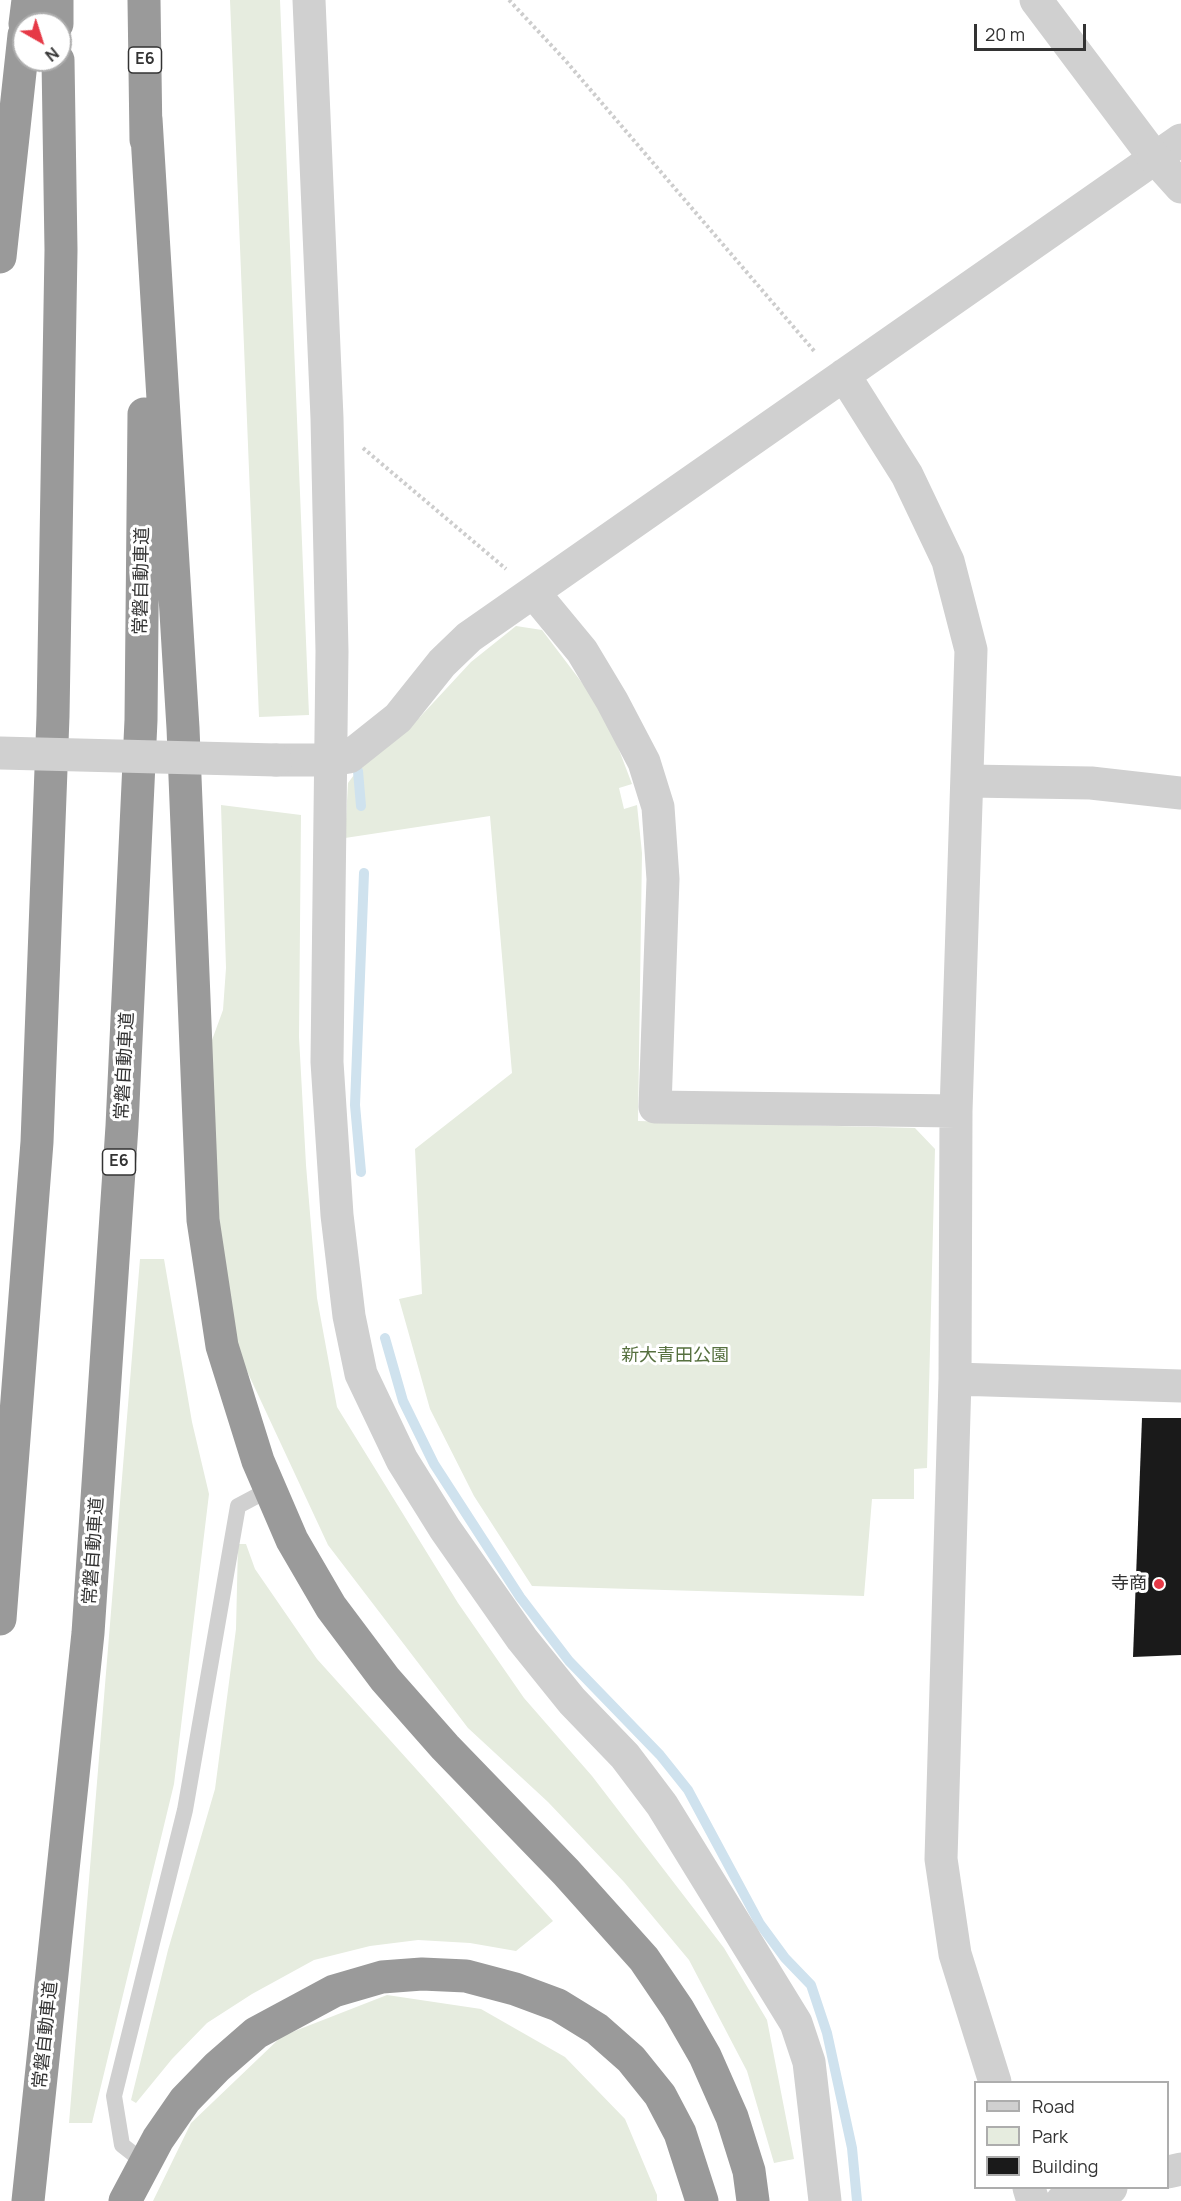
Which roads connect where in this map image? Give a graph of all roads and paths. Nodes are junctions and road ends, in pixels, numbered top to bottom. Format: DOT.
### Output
graph roads {
  1 [pos="144,0"];
  2 [pos="309,0"];
  3 [pos="509,0"];
  4 [pos="1036,0"];
  5 [pos="20,72"];
  6 [pos="58,72"];
  7 [pos="146,119"];
  8 [pos="1168,148"];
  9 [pos="1181,187"];
  10 [pos="0,257"];
  11 [pos="843,375"];
  12 [pos="327,418"];
  13 [pos="534,593"];
  14 [pos="0,753"];
  15 [pos="330,760"];
  16 [pos="969,781"];
  17 [pos="1181,793"];
  18 [pos="956,1111"];
  19 [pos="955,1379"];
  20 [pos="1181,1386"];
  21 [pos="270,1489"];
  22 [pos="0,1619"];
  23 [pos="995,2081"];
  24 [pos="145,2163"];
  25 [pos="1104,2189"];
  26 [pos="28,2201"];
  27 [pos="124,2201"];
  28 [pos="702,2201"];
  29 [pos="753,2201"];
  30 [pos="825,2201"];
  31 [pos="1062,2201"];
  1 -- 7 [label="highway, 常磐自動車道 / E6"];
  2 -- 12 [label="street"];
  3 -- 11 [label="path"];
  4 -- 8 [label="street"];
  5 -- 10 [label="highway"];
  6 -- 22 [label="highway"];
  7 -- 21 [label="highway"];
  7 -- 26 [label="highway, 常磐自動車道 / E6"];
  8 -- 9 [label="street"];
  8 -- 11 [label="street"];
  11 -- 13 [label="street"];
  11 -- 16 [label="street"];
  12 -- 13 [label="path"];
  12 -- 15 [label="street"];
  13 -- 15 [label="street"];
  13 -- 18 [label="street"];
  14 -- 15 [label="street, bridge"];
  15 -- 30 [label="street"];
  16 -- 17 [label="street"];
  16 -- 18 [label="street"];
  18 -- 19 [label="street"];
  19 -- 20 [label="street"];
  19 -- 23 [label="street"];
  21 -- 24 [label="lane"];
  21 -- 29 [label="highway"];
  24 -- 27 [label="highway"];
  24 -- 28 [label="highway"];
  25 -- 31 [label="street"];
}
